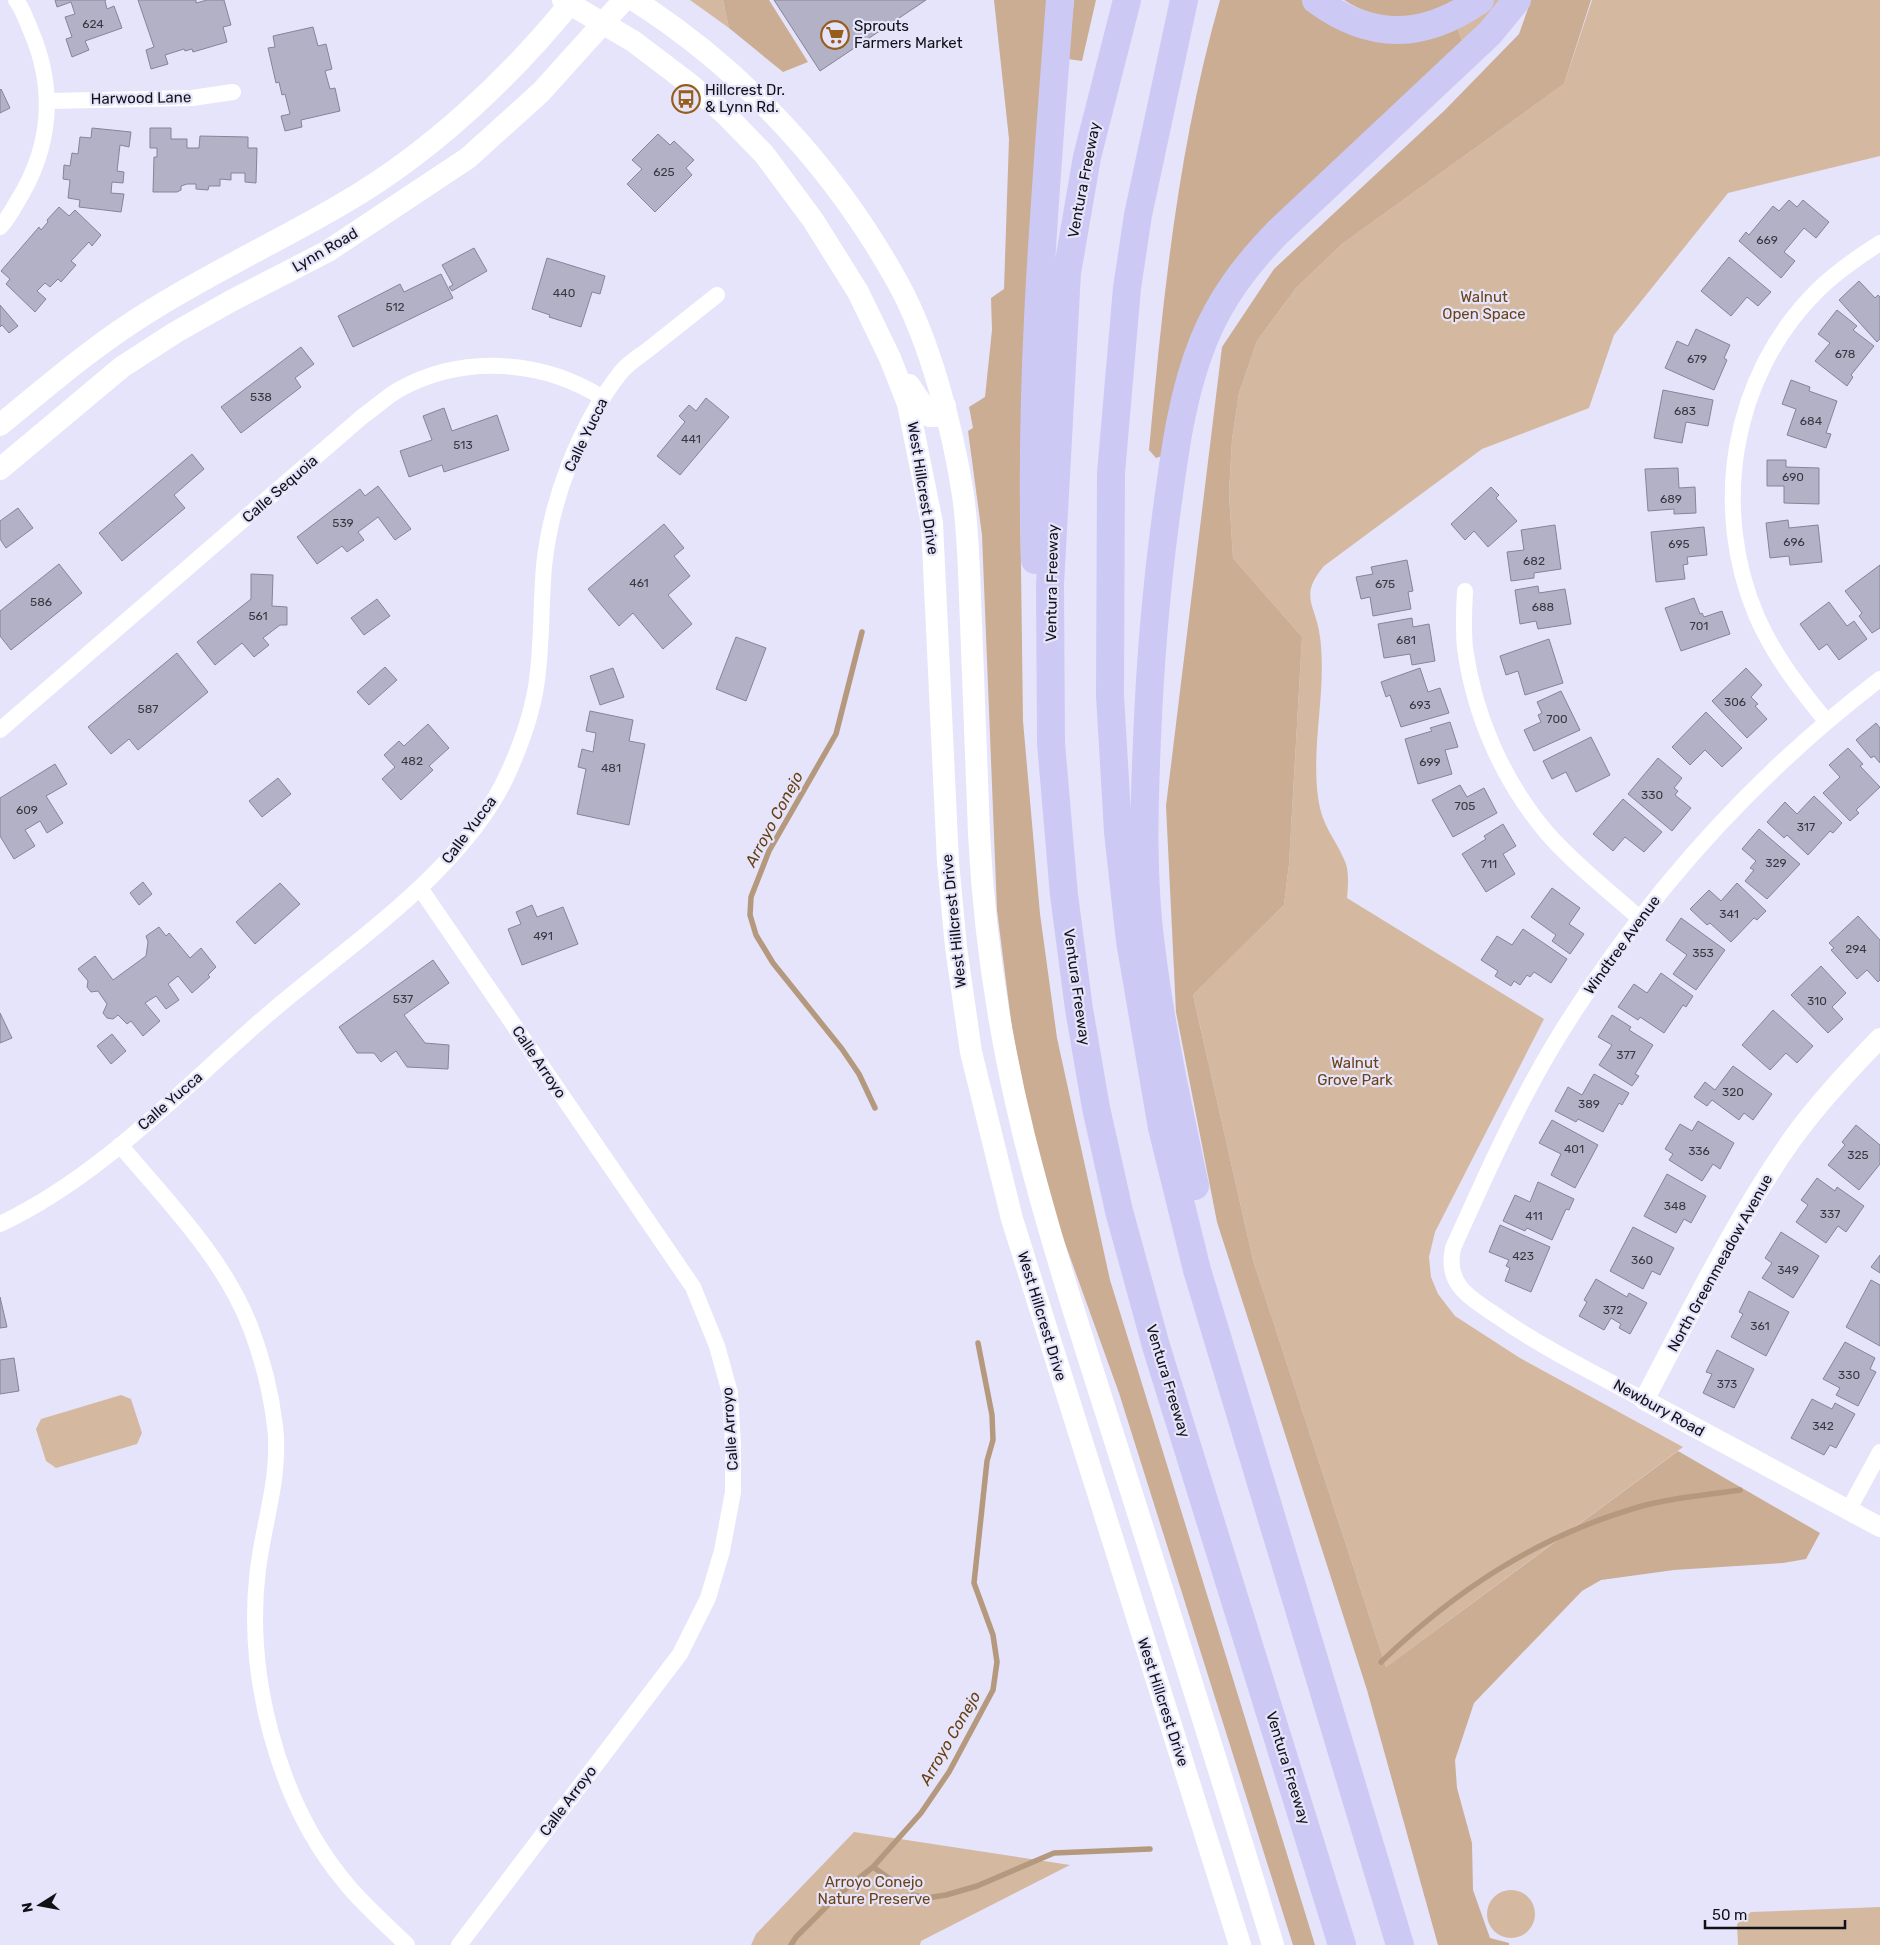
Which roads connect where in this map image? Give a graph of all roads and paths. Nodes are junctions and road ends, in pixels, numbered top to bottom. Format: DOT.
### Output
graph roads {
  1 [pos="16,0"];
  2 [pos="624,0"];
  3 [pos="634,0"];
  4 [pos="1060,0"];
  5 [pos="1127,0"];
  6 [pos="1184,0"];
  7 [pos="1316,0"];
  8 [pos="1480,0"];
  9 [pos="1517,0"];
  10 [pos="569,1"];
  11 [pos="603,23"];
  12 [pos="233,92"];
  13 [pos="48,101"];
  14 [pos="0,227"];
  15 [pos="1880,243"];
  16 [pos="717,295"];
  17 [pos="890,358"];
  18 [pos="604,398"];
  19 [pos="944,406"];
  20 [pos="0,425"];
  21 [pos="0,469"];
  22 [pos="1465,591"];
  23 [pos="1880,679"];
  24 [pos="1826,721"];
  25 [pos="0,730"];
  26 [pos="1051,743"];
  27 [pos="420,888"];
  28 [pos="1639,918"];
  29 [pos="1880,1038"];
  30 [pos="120,1145"];
  31 [pos="0,1224"];
  32 [pos="1197,1270"];
  33 [pos="1452,1273"];
  34 [pos="1644,1400"];
  35 [pos="1880,1452"];
  36 [pos="1849,1510"];
  37 [pos="1880,1527"];
  38 [pos="407,1945"];
  39 [pos="459,1945"];
  40 [pos="1240,1945"];
  41 [pos="1273,1945"];
  42 [pos="1342,1945"];
  43 [pos="1400,1945"];
  1 -- 13 [label="street"];
  2 -- 11 [label="main road, Lynn Road"];
  3 -- 19 [label="main road"];
  4 -- 26 [label="highway"];
  5 -- 26 [label="highway, Ventura Freeway"];
  6 -- 32 [label="highway"];
  7 -- 8 [label="highway"];
  9 -- 32 [label="highway"];
  10 -- 11 [label="main road, West Hillcrest Drive"];
  10 -- 20 [label="main road, Lynn Road"];
  11 -- 17 [label="main road, West Hillcrest Drive"];
  11 -- 21 [label="main road, Lynn Road"];
  12 -- 13 [label="street, Harwood Lane"];
  13 -- 14 [label="street"];
  15 -- 24 [label="street"];
  16 -- 18 [label="street, Calle Yucca"];
  17 -- 19 [label="main road"];
  17 -- 40 [label="main road, West Hillcrest Drive"];
  18 -- 25 [label="street, Calle Sequoia"];
  18 -- 27 [label="street, Calle Yucca"];
  19 -- 41 [label="main road"];
  22 -- 28 [label="street"];
  23 -- 24 [label="street, Windtree Avenue"];
  24 -- 28 [label="street, Windtree Avenue"];
  26 -- 42 [label="highway, Ventura Freeway"];
  27 -- 30 [label="street, Calle Yucca"];
  27 -- 39 [label="street, Calle Arroyo"];
  28 -- 33 [label="street, Windtree Avenue"];
  29 -- 34 [label="street, North Greenmeadow Avenue"];
  30 -- 31 [label="street, Calle Yucca"];
  30 -- 38 [label="street"];
  32 -- 43 [label="highway"];
  33 -- 34 [label="street, Newbury Road"];
  34 -- 36 [label="street, Newbury Road"];
  35 -- 36 [label="street"];
  36 -- 37 [label="street, Newbury Road"];
}
